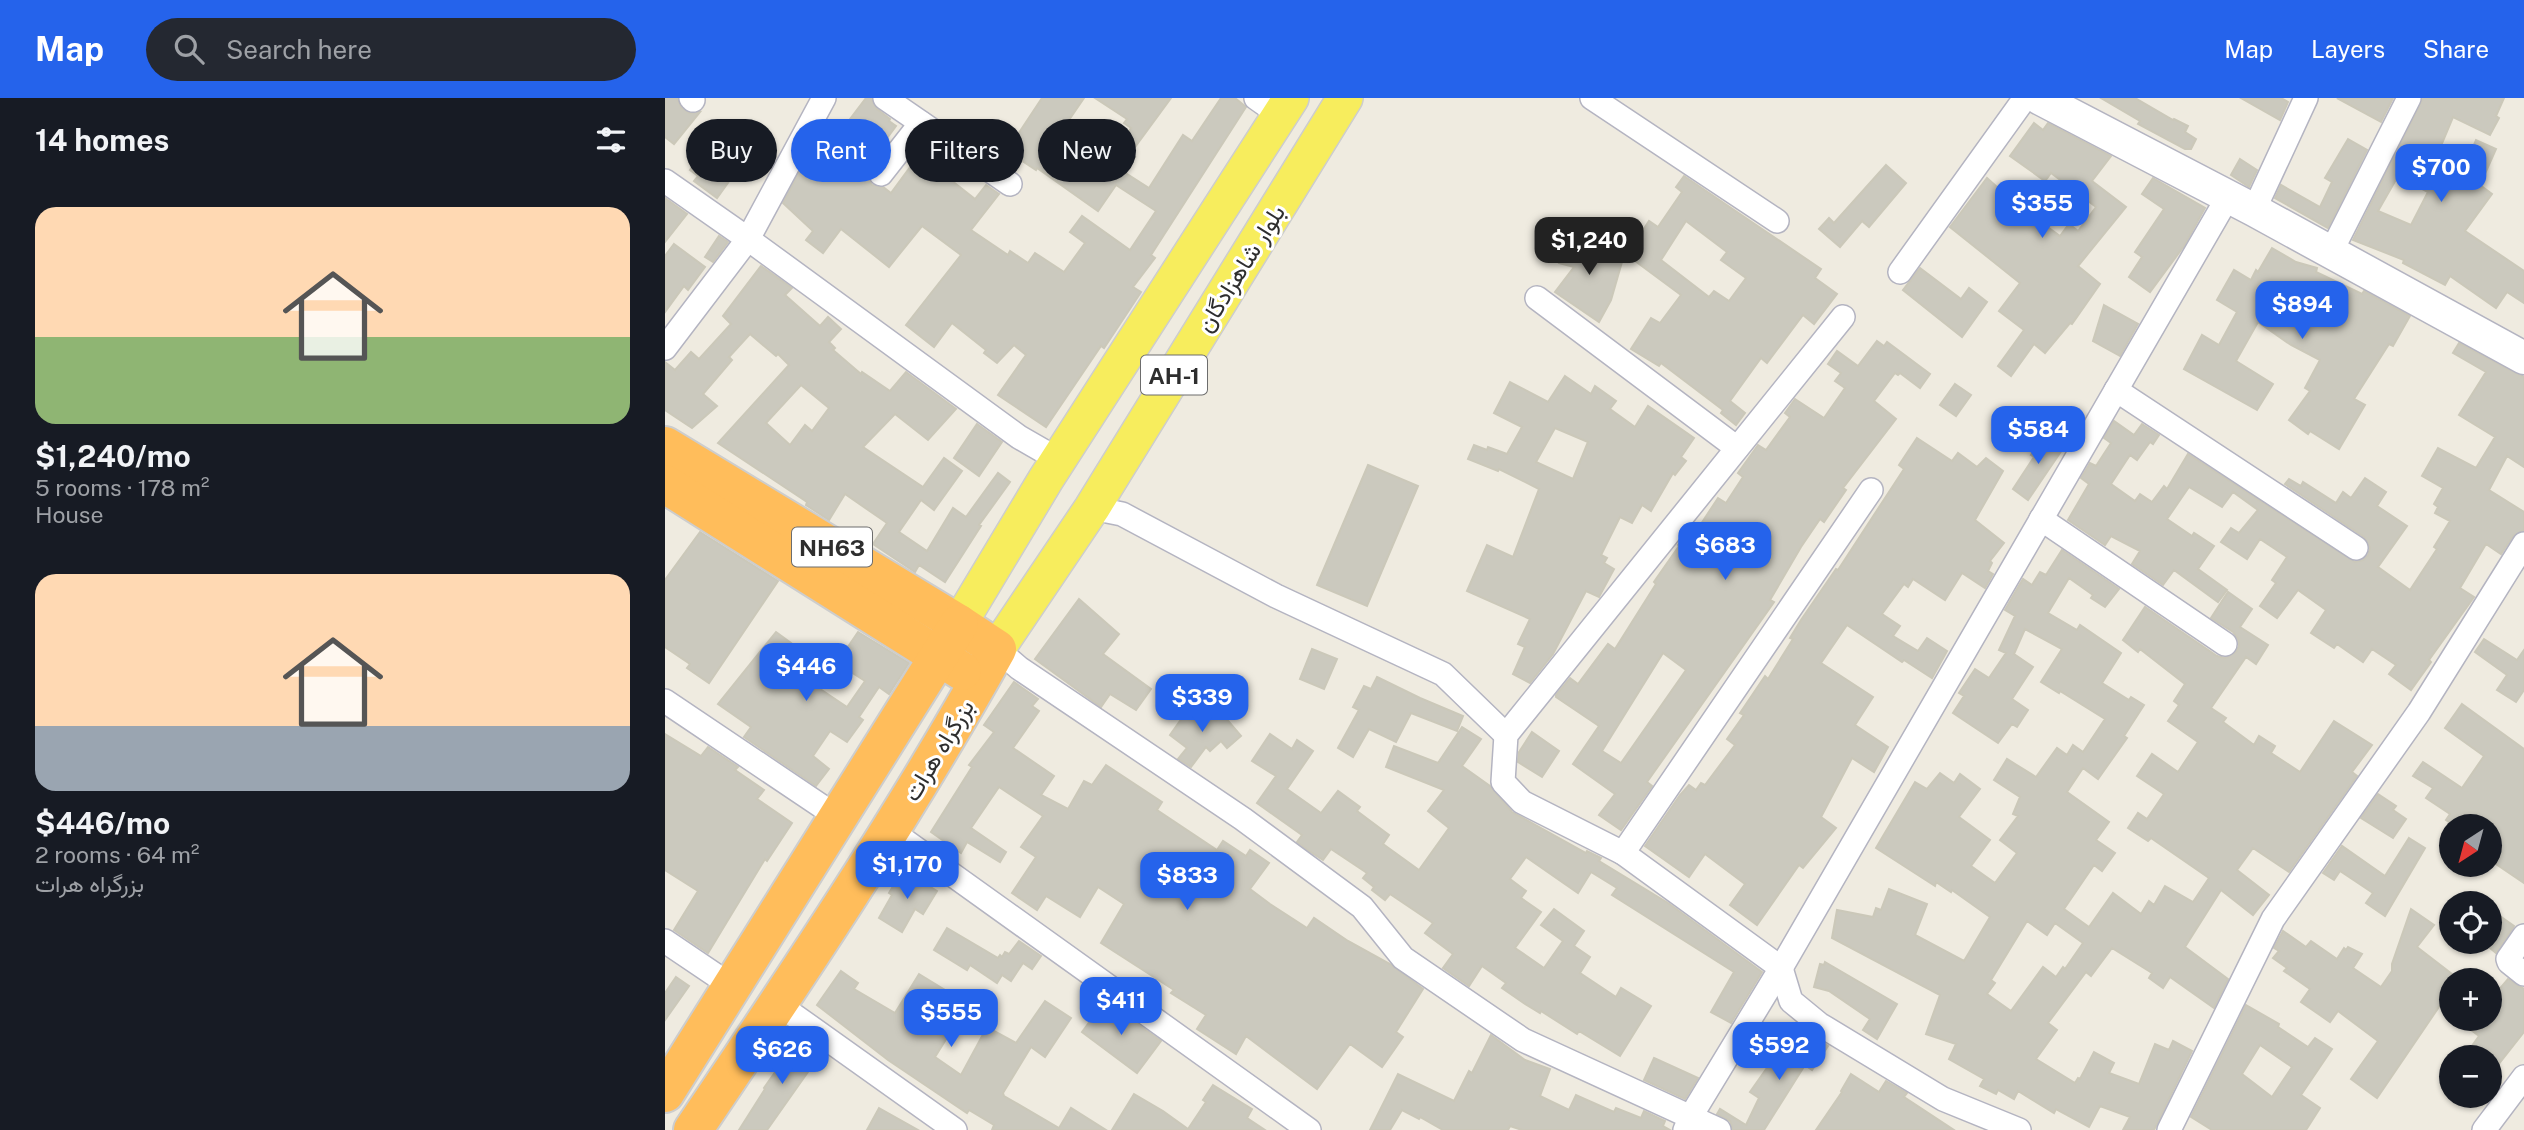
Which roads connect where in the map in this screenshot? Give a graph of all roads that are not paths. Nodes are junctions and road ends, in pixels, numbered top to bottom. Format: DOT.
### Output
graph roads {
  1 [pos="824,98"];
  2 [pos="885,98"];
  3 [pos="1345,98"];
  4 [pos="1592,98"];
  5 [pos="2025,98"];
  6 [pos="2039,98"];
  7 [pos="2306,98"];
  8 [pos="2409,98"];
  9 [pos="1276,104"];
  10 [pos="915,119"];
  11 [pos="905,143"];
  12 [pos="891,161"];
  13 [pos="665,181"];
  14 [pos="1007,182"];
  15 [pos="1010,184"];
  16 [pos="2241,203"];
  17 [pos="1777,220"];
  18 [pos="748,239"];
  19 [pos="2331,252"];
  20 [pos="1900,272"];
  21 [pos="1537,298"];
  22 [pos="1843,317"];
  23 [pos="665,348"];
  24 [pos="2524,358"];
  25 [pos="2116,390"];
  26 [pos="665,446"];
  27 [pos="1737,448"];
  28 [pos="1059,460"];
  29 [pos="665,484"];
  30 [pos="1871,491"];
  31 [pos="1092,508"];
  32 [pos="2041,519"];
  33 [pos="2524,544"];
  34 [pos="2356,548"];
  35 [pos="950,640"];
  36 [pos="2225,644"];
  37 [pos="997,649"];
  38 [pos="978,683"];
  39 [pos="665,701"];
  40 [pos="1506,735"];
  41 [pos="839,818"];
  42 [pos="890,830"];
  43 [pos="1623,853"];
  44 [pos="2524,936"];
  45 [pos="665,941"];
  46 [pos="1781,968"];
  47 [pos="2524,974"];
  48 [pos="733,987"];
  49 [pos="778,1004"];
  50 [pos="2524,1077"];
  51 [pos="665,1093"];
  52 [pos="1688,1123"];
  53 [pos="693,1130"];
  54 [pos="955,1130"];
  55 [pos="1309,1130"];
  56 [pos="1719,1130"];
  57 [pos="2019,1130"];
  58 [pos="2169,1130"];
  59 [pos="2484,1130"];
  1 -- 18 [label="street"];
  2 -- 10 [label="street"];
  3 -- 31 [label="main road, بلوار شاهزادگان / AH-1"];
  4 -- 17 [label="street"];
  5 -- 20 [label="street"];
  6 -- 16 [label="street"];
  7 -- 16 [label="street"];
  8 -- 19 [label="street"];
  9 -- 28 [label="main road, بلوار شاهزادگان / AH-1"];
  11 -- 12 [label="street"];
  13 -- 18 [label="street"];
  14 -- 15 [label="street"];
  16 -- 19 [label="street"];
  16 -- 25 [label="street"];
  18 -- 23 [label="street"];
  18 -- 28 [label="street"];
  19 -- 24 [label="street"];
  21 -- 27 [label="street"];
  22 -- 27 [label="street"];
  25 -- 32 [label="street"];
  25 -- 34 [label="street"];
  26 -- 35 [label="highway, NH63"];
  27 -- 40 [label="street"];
  28 -- 35 [label="main road, بلوار شاهزادگان / AH-1"];
  29 -- 35 [label="highway, NH63"];
  30 -- 43 [label="street"];
  31 -- 37 [label="main road, بلوار شاهزادگان / AH-1"];
  31 -- 40 [label="street"];
  32 -- 36 [label="street"];
  32 -- 46 [label="street"];
  33 -- 58 [label="street"];
  35 -- 37 [label="highway, NH63"];
  35 -- 38 [label="highway, NH63"];
  35 -- 41 [label="highway, بزرگراه هرات"];
  37 -- 38 [label="highway, بزرگراه هرات"];
  37 -- 52 [label="street"];
  38 -- 42 [label="highway, بزرگراه هرات"];
  39 -- 41 [label="street"];
  40 -- 43 [label="street"];
  41 -- 48 [label="highway, بزرگراه هرات"];
  42 -- 49 [label="highway, بزرگراه هرات"];
  42 -- 55 [label="street"];
  43 -- 46 [label="street"];
  44 -- 47 [label="street"];
  45 -- 48 [label="street"];
  46 -- 52 [label="street"];
  46 -- 57 [label="street"];
  48 -- 51 [label="highway, بزرگراه هرات"];
  49 -- 53 [label="highway, بزرگراه هرات"];
  49 -- 54 [label="street"];
  50 -- 59 [label="street"];
  52 -- 56 [label="street"];
}
